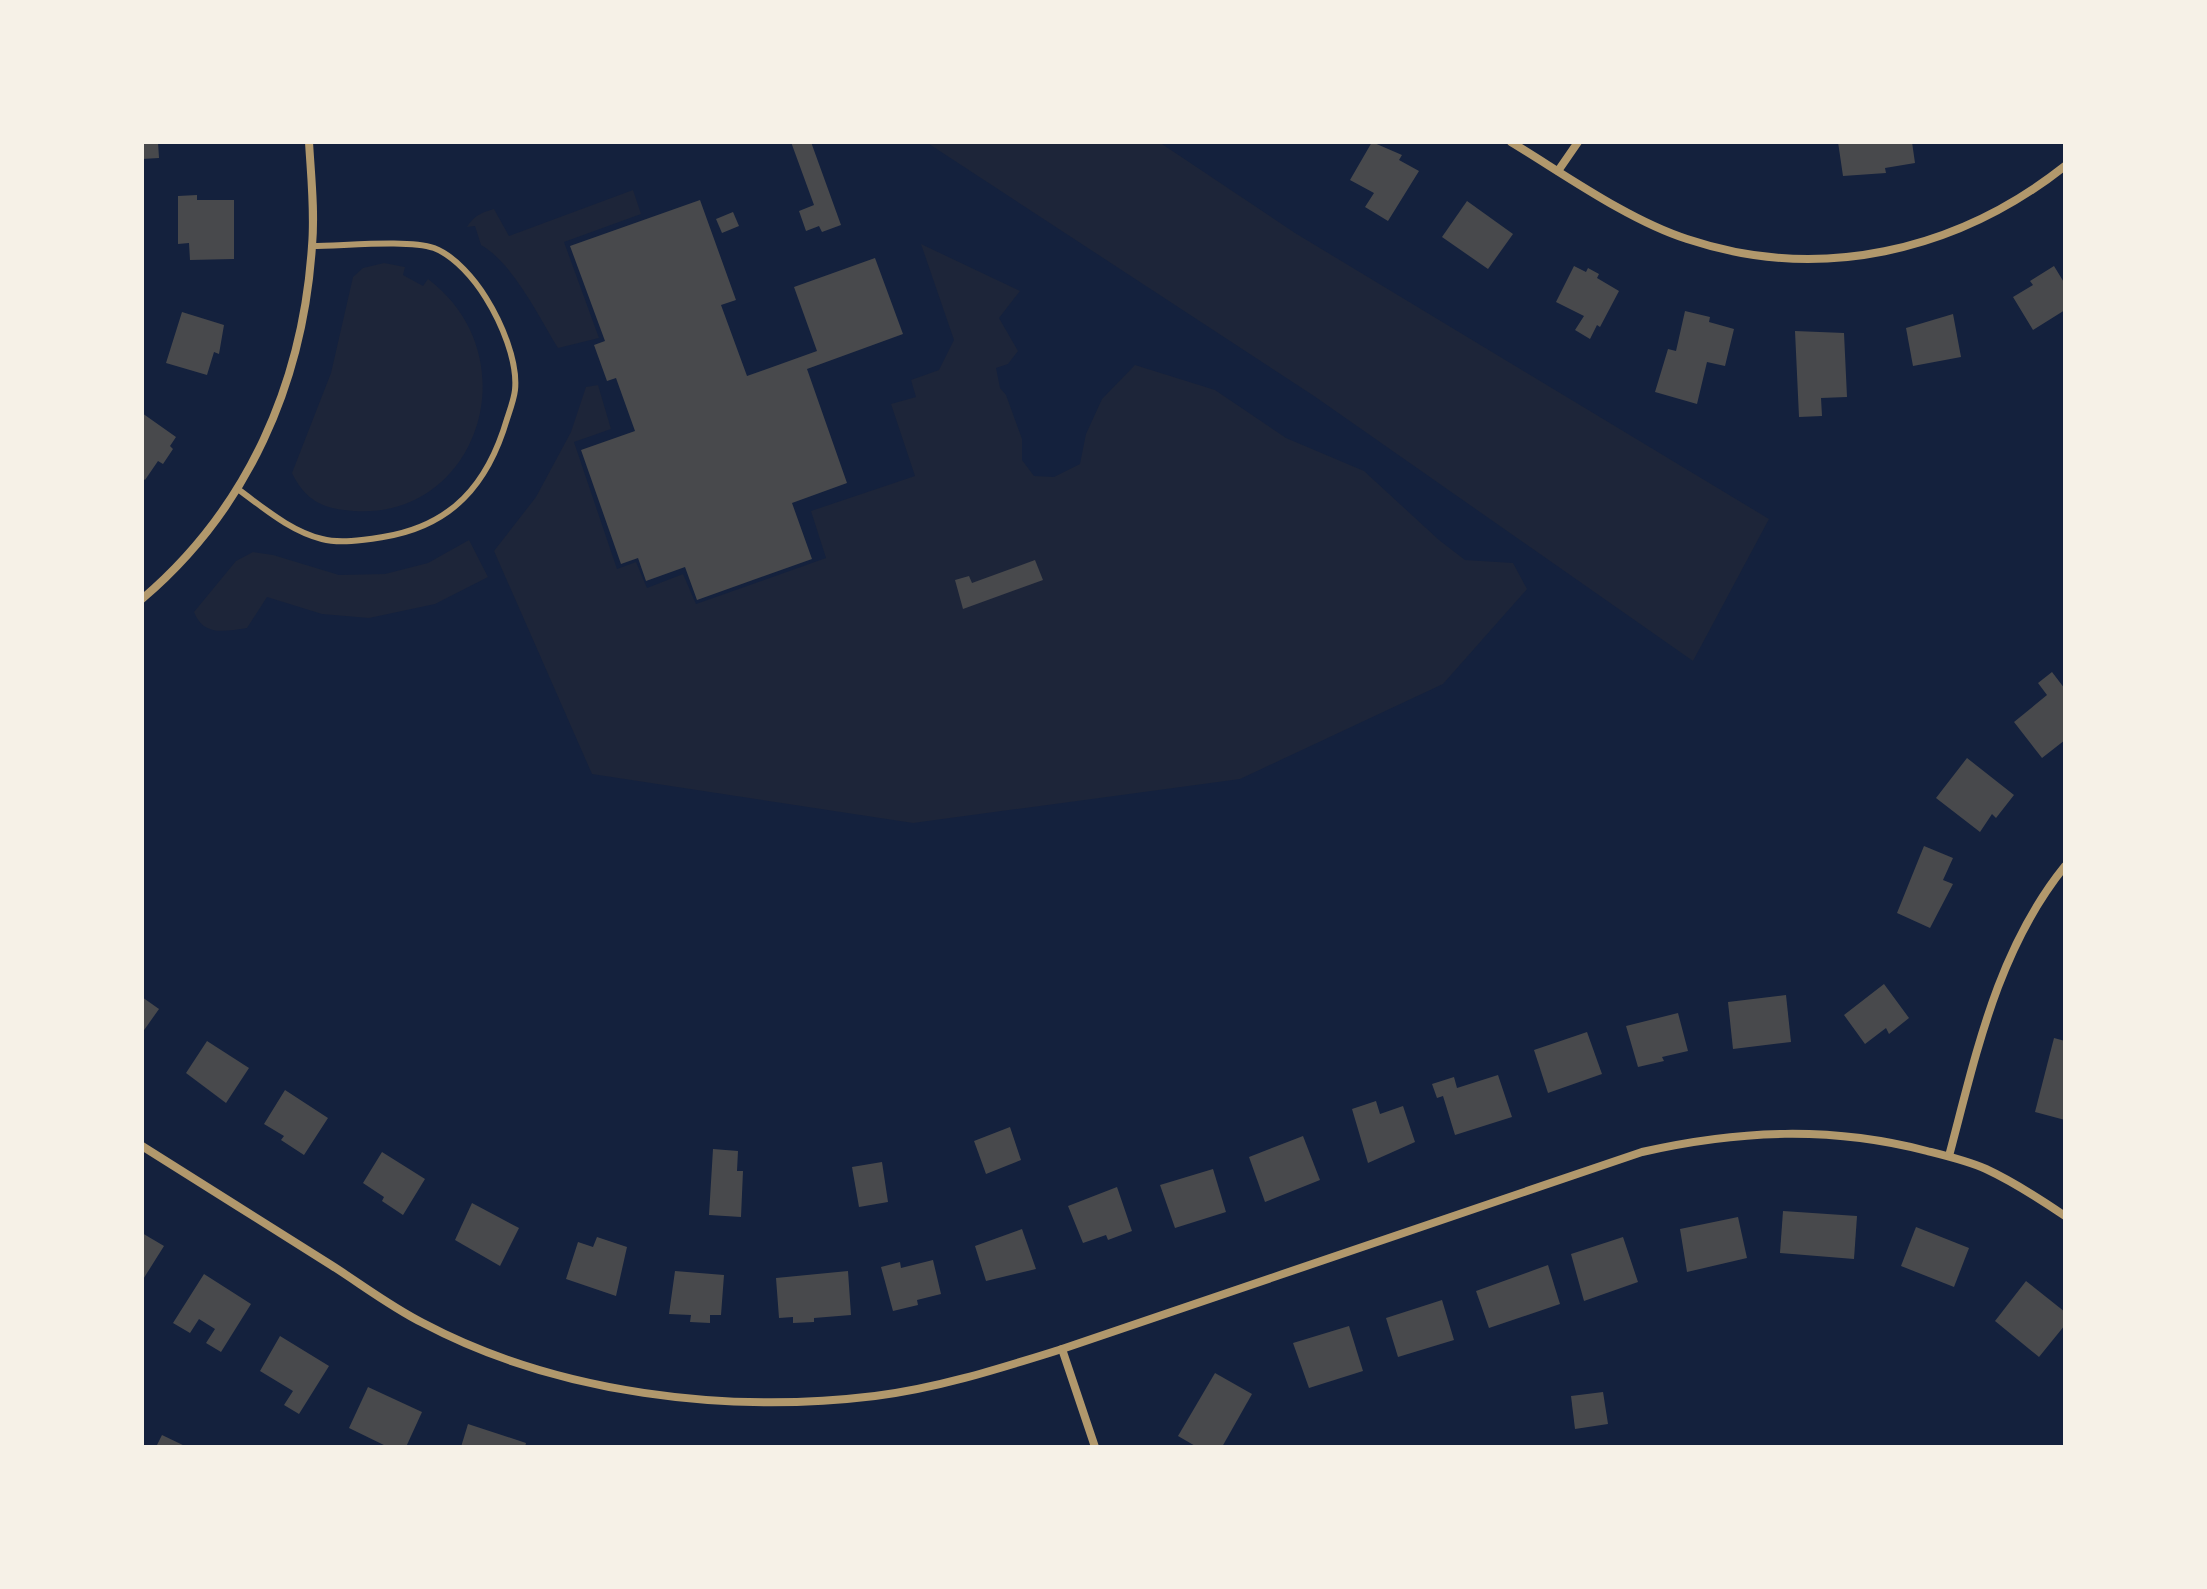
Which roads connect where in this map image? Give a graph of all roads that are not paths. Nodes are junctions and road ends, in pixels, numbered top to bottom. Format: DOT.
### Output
graph roads {
  1 [pos="309,142"];
  2 [pos="1511,142"];
  3 [pos="1578,142"];
  4 [pos="2065,166"];
  5 [pos="1558,171"];
  6 [pos="312,246"];
  7 [pos="239,490"];
  8 [pos="142,599"];
  9 [pos="2065,866"];
  10 [pos="142,1146"];
  11 [pos="1949,1156"];
  12 [pos="2065,1216"];
  13 [pos="1062,1349"];
  14 [pos="1095,1447"];
  1 -- 6 [label="street"];
  2 -- 5 [label="street"];
  3 -- 5 [label="street"];
  4 -- 5 [label="street"];
  6 -- 7 [label="street"];
  6 -- 7 [label="lane"];
  7 -- 8 [label="street"];
  9 -- 11 [label="street"];
  10 -- 13 [label="street"];
  11 -- 12 [label="street"];
  11 -- 13 [label="street"];
  13 -- 14 [label="street"];
}
